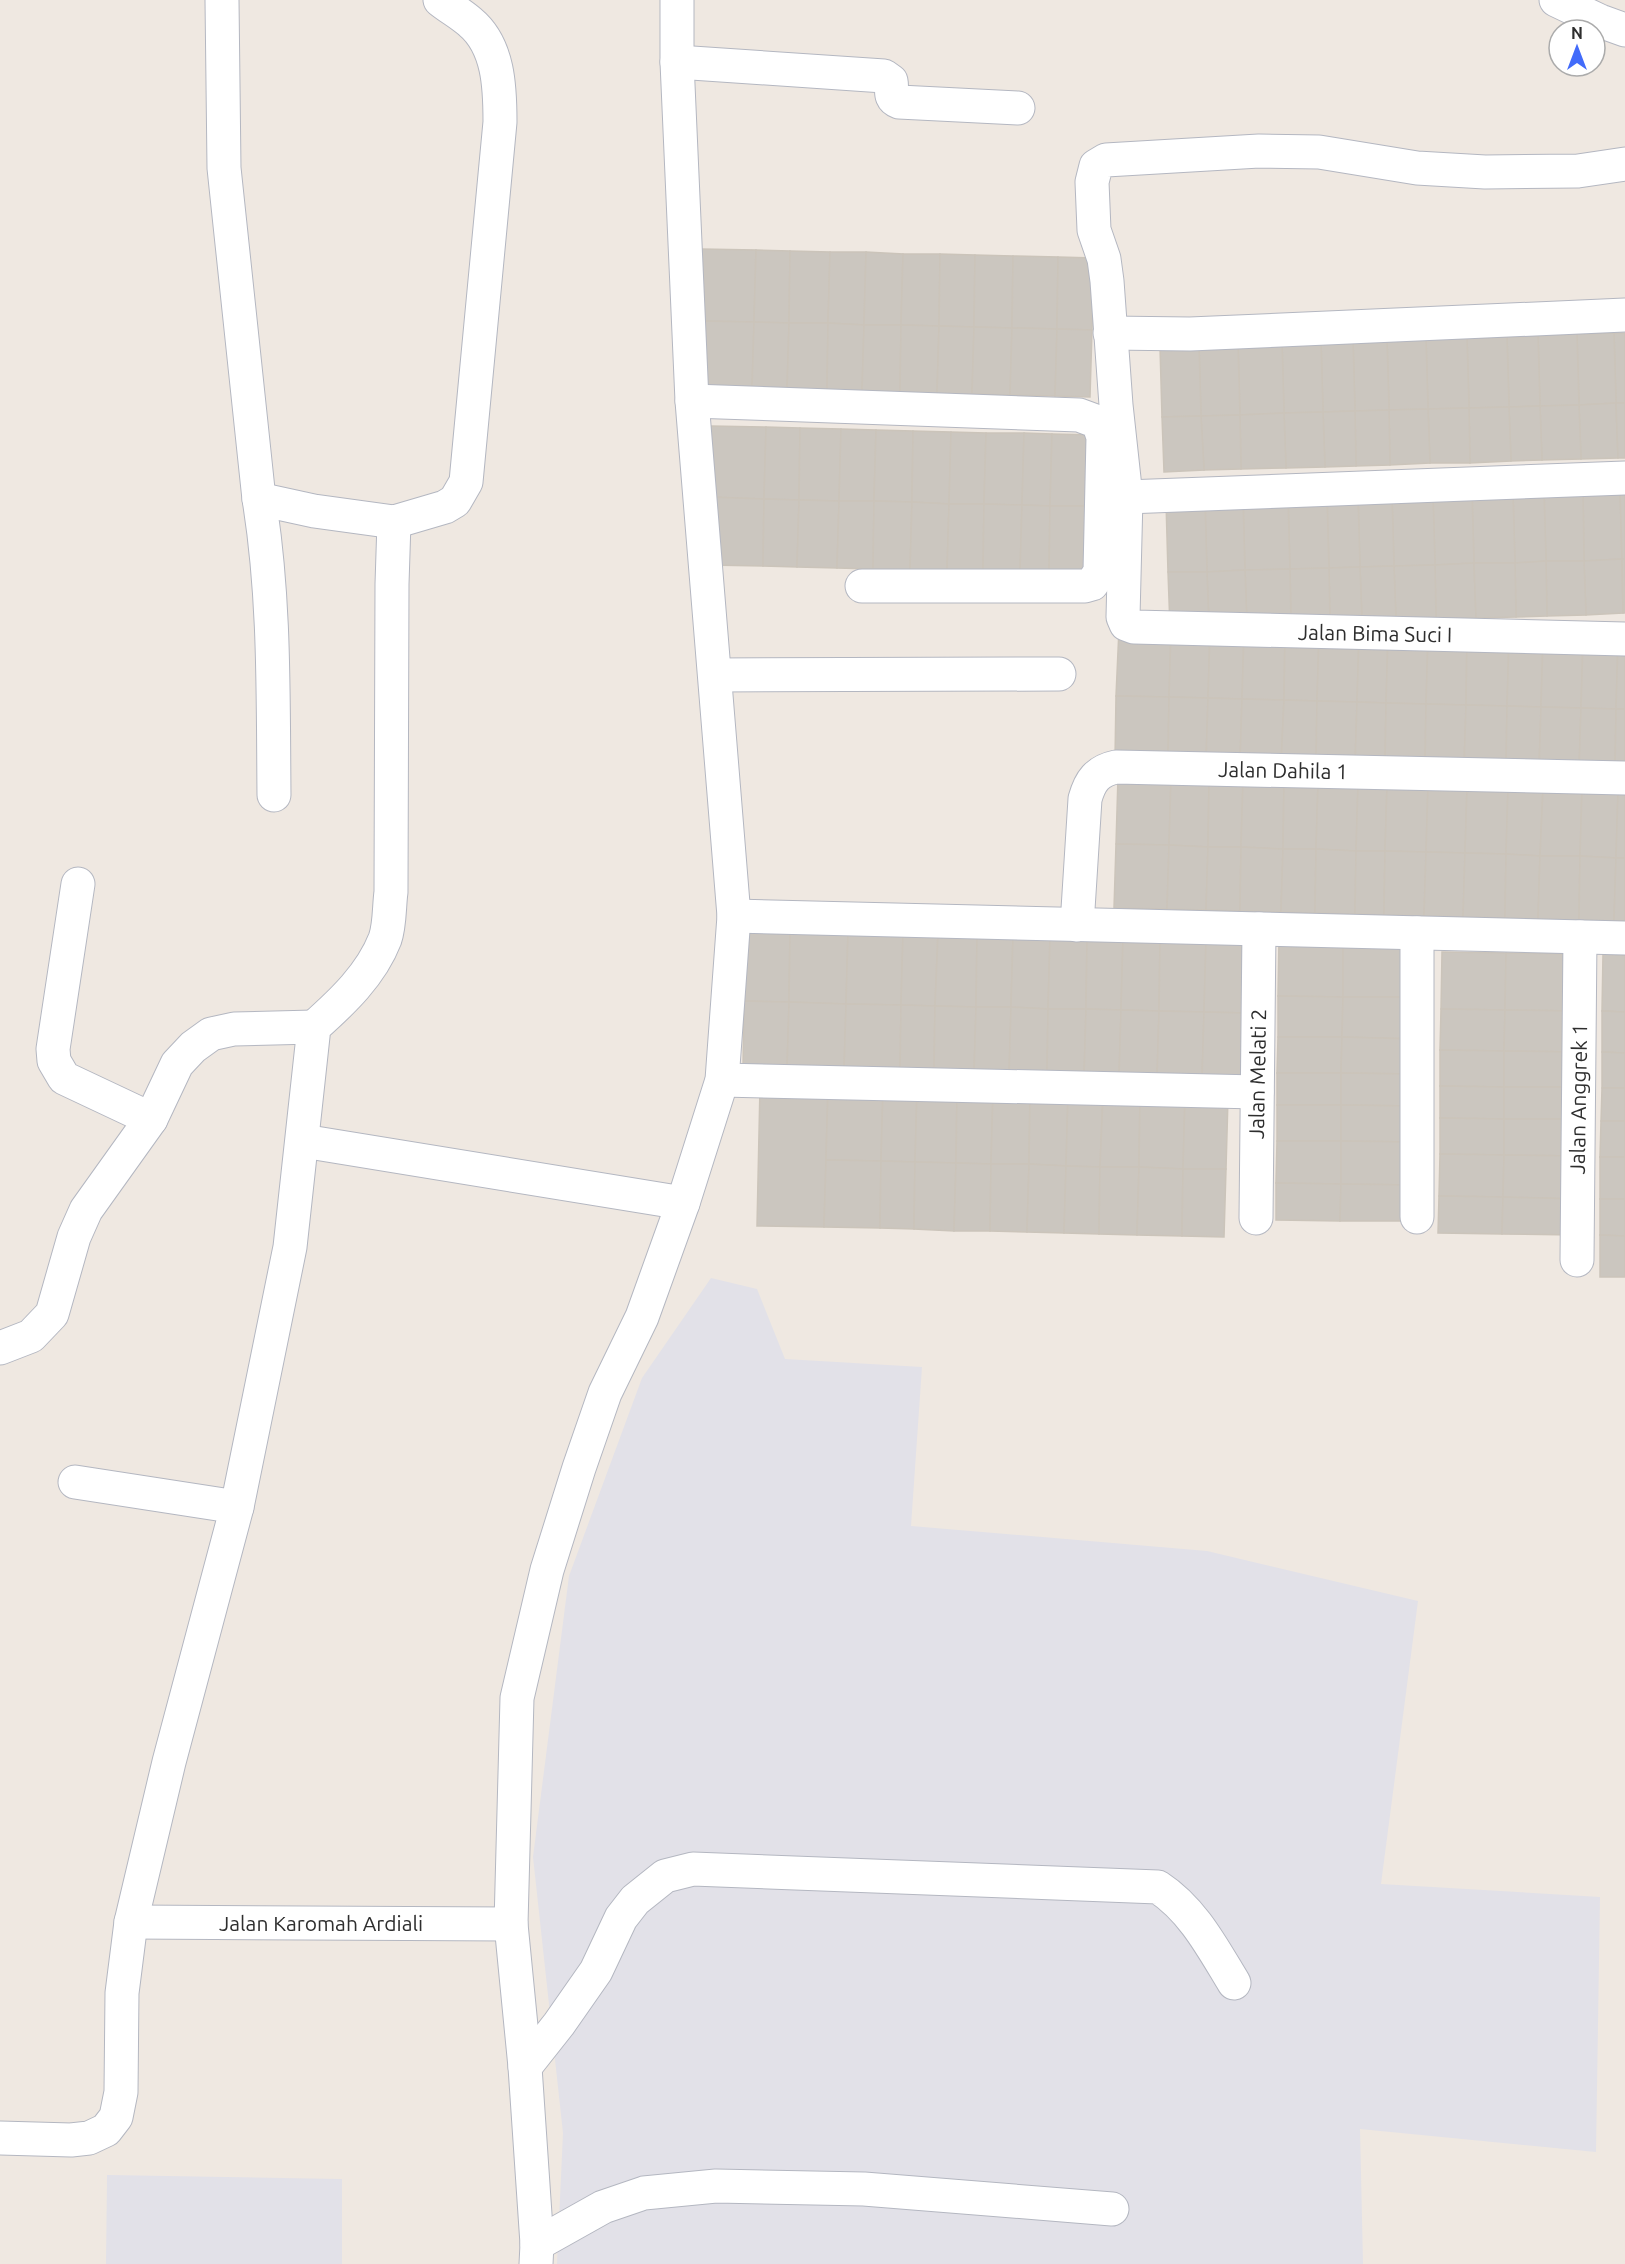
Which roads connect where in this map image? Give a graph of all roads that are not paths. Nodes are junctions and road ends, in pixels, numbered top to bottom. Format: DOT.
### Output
graph roads {
  1 [pos="222,0"];
  2 [pos="440,0"];
  3 [pos="677,0"];
  4 [pos="1556,0"];
  5 [pos="1625,30"];
  6 [pos="677,62"];
  7 [pos="1018,108"];
  8 [pos="1625,164"];
  9 [pos="1625,315"];
  10 [pos="1110,333"];
  11 [pos="692,401"];
  12 [pos="1625,478"];
  13 [pos="1126,497"];
  14 [pos="259,499"];
  15 [pos="394,522"];
  16 [pos="862,586"];
  17 [pos="1625,639"];
  18 [pos="1059,674"];
  19 [pos="715,675"];
  20 [pos="1625,778"];
  21 [pos="274,795"];
  22 [pos="78,884"];
  23 [pos="734,916"];
  24 [pos="1077,925"];
  25 [pos="1259,929"];
  26 [pos="1417,933"];
  27 [pos="1580,937"];
  28 [pos="1625,938"];
  29 [pos="314,1027"];
  30 [pos="722,1080"];
  31 [pos="1257,1092"];
  32 [pos="151,1119"];
  33 [pos="303,1141"];
  34 [pos="683,1203"];
  35 [pos="1417,1217"];
  36 [pos="1256,1218"];
  37 [pos="1577,1260"];
  38 [pos="0,1348"];
  39 [pos="75,1482"];
  40 [pos="237,1507"];
  41 [pos="131,1922"];
  42 [pos="512,1924"];
  43 [pos="1234,1983"];
  44 [pos="525,2067"];
  45 [pos="0,2138"];
  46 [pos="1112,2209"];
  47 [pos="536,2254"];
  1 -- 14 [label="street"];
  2 -- 15 [label="street"];
  3 -- 6 [label="street"];
  4 -- 5 [label="street"];
  6 -- 7 [label="street"];
  6 -- 11 [label="street"];
  8 -- 10 [label="street"];
  9 -- 10 [label="street"];
  10 -- 13 [label="street"];
  11 -- 16 [label="street"];
  11 -- 19 [label="street"];
  12 -- 13 [label="street"];
  13 -- 17 [label="street, Jalan Bima Suci I"];
  14 -- 15 [label="street"];
  14 -- 21 [label="street"];
  15 -- 29 [label="street"];
  18 -- 19 [label="street"];
  19 -- 23 [label="street"];
  20 -- 24 [label="street, Jalan Dahila 1"];
  22 -- 32 [label="street"];
  23 -- 24 [label="street"];
  23 -- 30 [label="street"];
  24 -- 25 [label="street"];
  25 -- 26 [label="street"];
  25 -- 31 [label="street, Jalan Melati 2"];
  26 -- 27 [label="street"];
  26 -- 35 [label="street"];
  27 -- 28 [label="street"];
  27 -- 37 [label="street, Jalan Anggrek 1"];
  29 -- 32 [label="street"];
  29 -- 33 [label="street"];
  30 -- 31 [label="street"];
  30 -- 34 [label="street"];
  31 -- 36 [label="street, Jalan Melati 2"];
  32 -- 38 [label="street"];
  33 -- 34 [label="street"];
  33 -- 40 [label="street"];
  34 -- 42 [label="street"];
  39 -- 40 [label="street"];
  40 -- 41 [label="street"];
  41 -- 42 [label="street, Jalan Karomah Ardiali"];
  41 -- 45 [label="street"];
  42 -- 44 [label="street"];
  43 -- 44 [label="street"];
  44 -- 47 [label="street"];
  46 -- 47 [label="street"];
}
